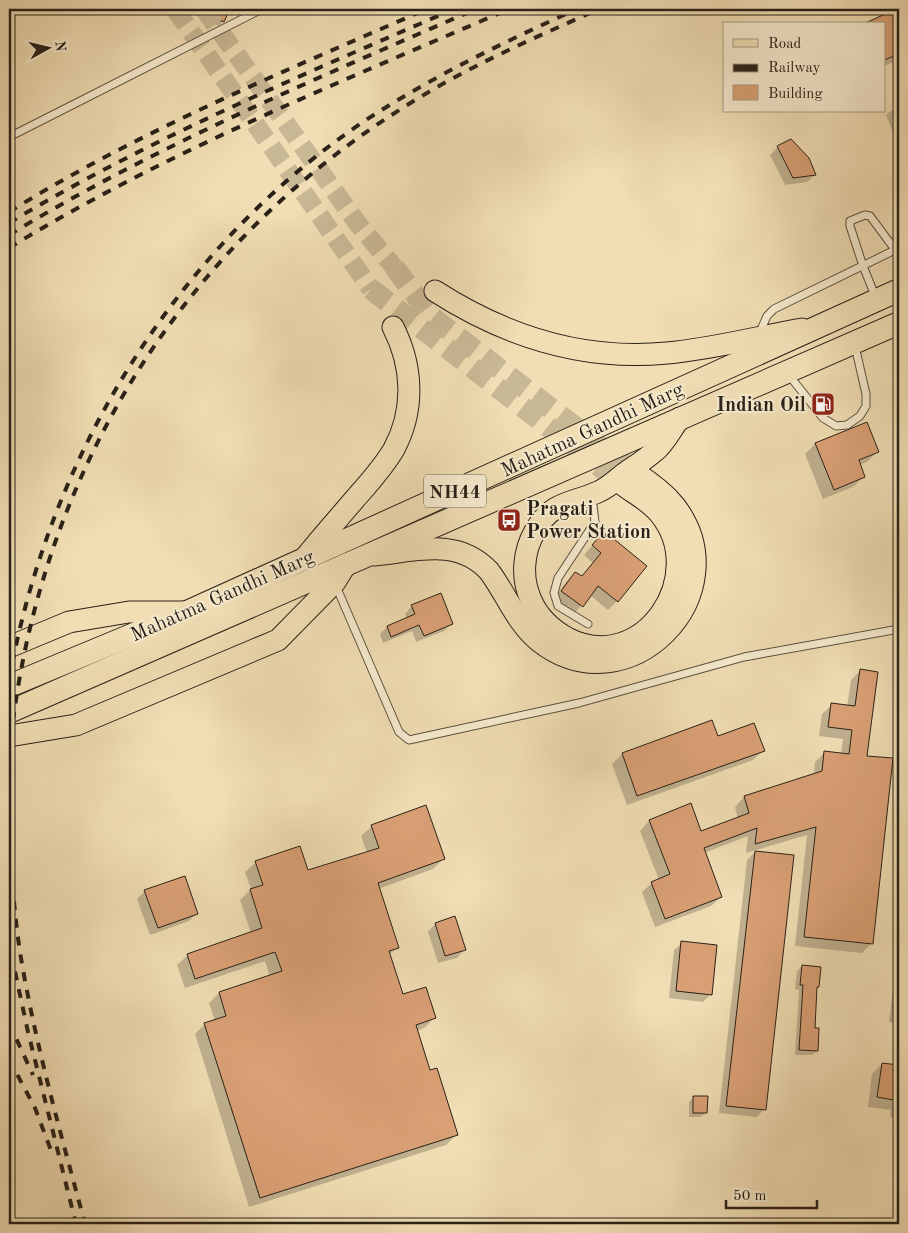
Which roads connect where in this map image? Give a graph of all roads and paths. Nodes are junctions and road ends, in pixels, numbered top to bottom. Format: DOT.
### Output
graph roads {
  1 [pos="262,9"];
  2 [pos="9,137"];
  3 [pos="898,251"];
  4 [pos="863,266"];
  5 [pos="899,290"];
  6 [pos="435,291"];
  7 [pos="877,300"];
  8 [pos="899,323"];
  9 [pos="822,325"];
  10 [pos="393,327"];
  11 [pos="758,337"];
  12 [pos="854,343"];
  13 [pos="787,373"];
  14 [pos="680,418"];
  15 [pos="592,494"];
  16 [pos="304,559"];
  17 [pos="348,568"];
  18 [pos="187,612"];
  19 [pos="588,624"];
  20 [pos="899,629"];
  21 [pos="9,647"];
  22 [pos="9,686"];
  23 [pos="9,712"];
  24 [pos="9,736"];
  1 -- 2 [label="lane"];
  3 -- 4 [label="lane"];
  3 -- 4 [label="lane"];
  4 -- 7 [label="lane"];
  4 -- 11 [label="lane"];
  5 -- 7 [label="highway, Mahatma Gandhi Marg / NH44"];
  6 -- 11 [label="main road"];
  7 -- 9 [label="highway, Mahatma Gandhi Marg / NH44"];
  8 -- 12 [label="highway, Mahatma Gandhi Marg / NH44"];
  9 -- 11 [label="main road"];
  9 -- 16 [label="highway, Mahatma Gandhi Marg / NH44"];
  10 -- 16 [label="main road"];
  12 -- 13 [label="highway, Mahatma Gandhi Marg / NH44"];
  12 -- 13 [label="lane"];
  13 -- 14 [label="highway, Mahatma Gandhi Marg / NH44"];
  14 -- 15 [label="main road"];
  14 -- 17 [label="highway, Mahatma Gandhi Marg / NH44"];
  15 -- 17 [label="main road"];
  15 -- 19 [label="lane"];
  16 -- 18 [label="highway, Mahatma Gandhi Marg / NH44"];
  17 -- 20 [label="lane"];
  17 -- 23 [label="highway, Mahatma Gandhi Marg"];
  17 -- 24 [label="main road"];
  18 -- 21 [label="main road"];
  18 -- 22 [label="highway, Mahatma Gandhi Marg / NH44"];
}
